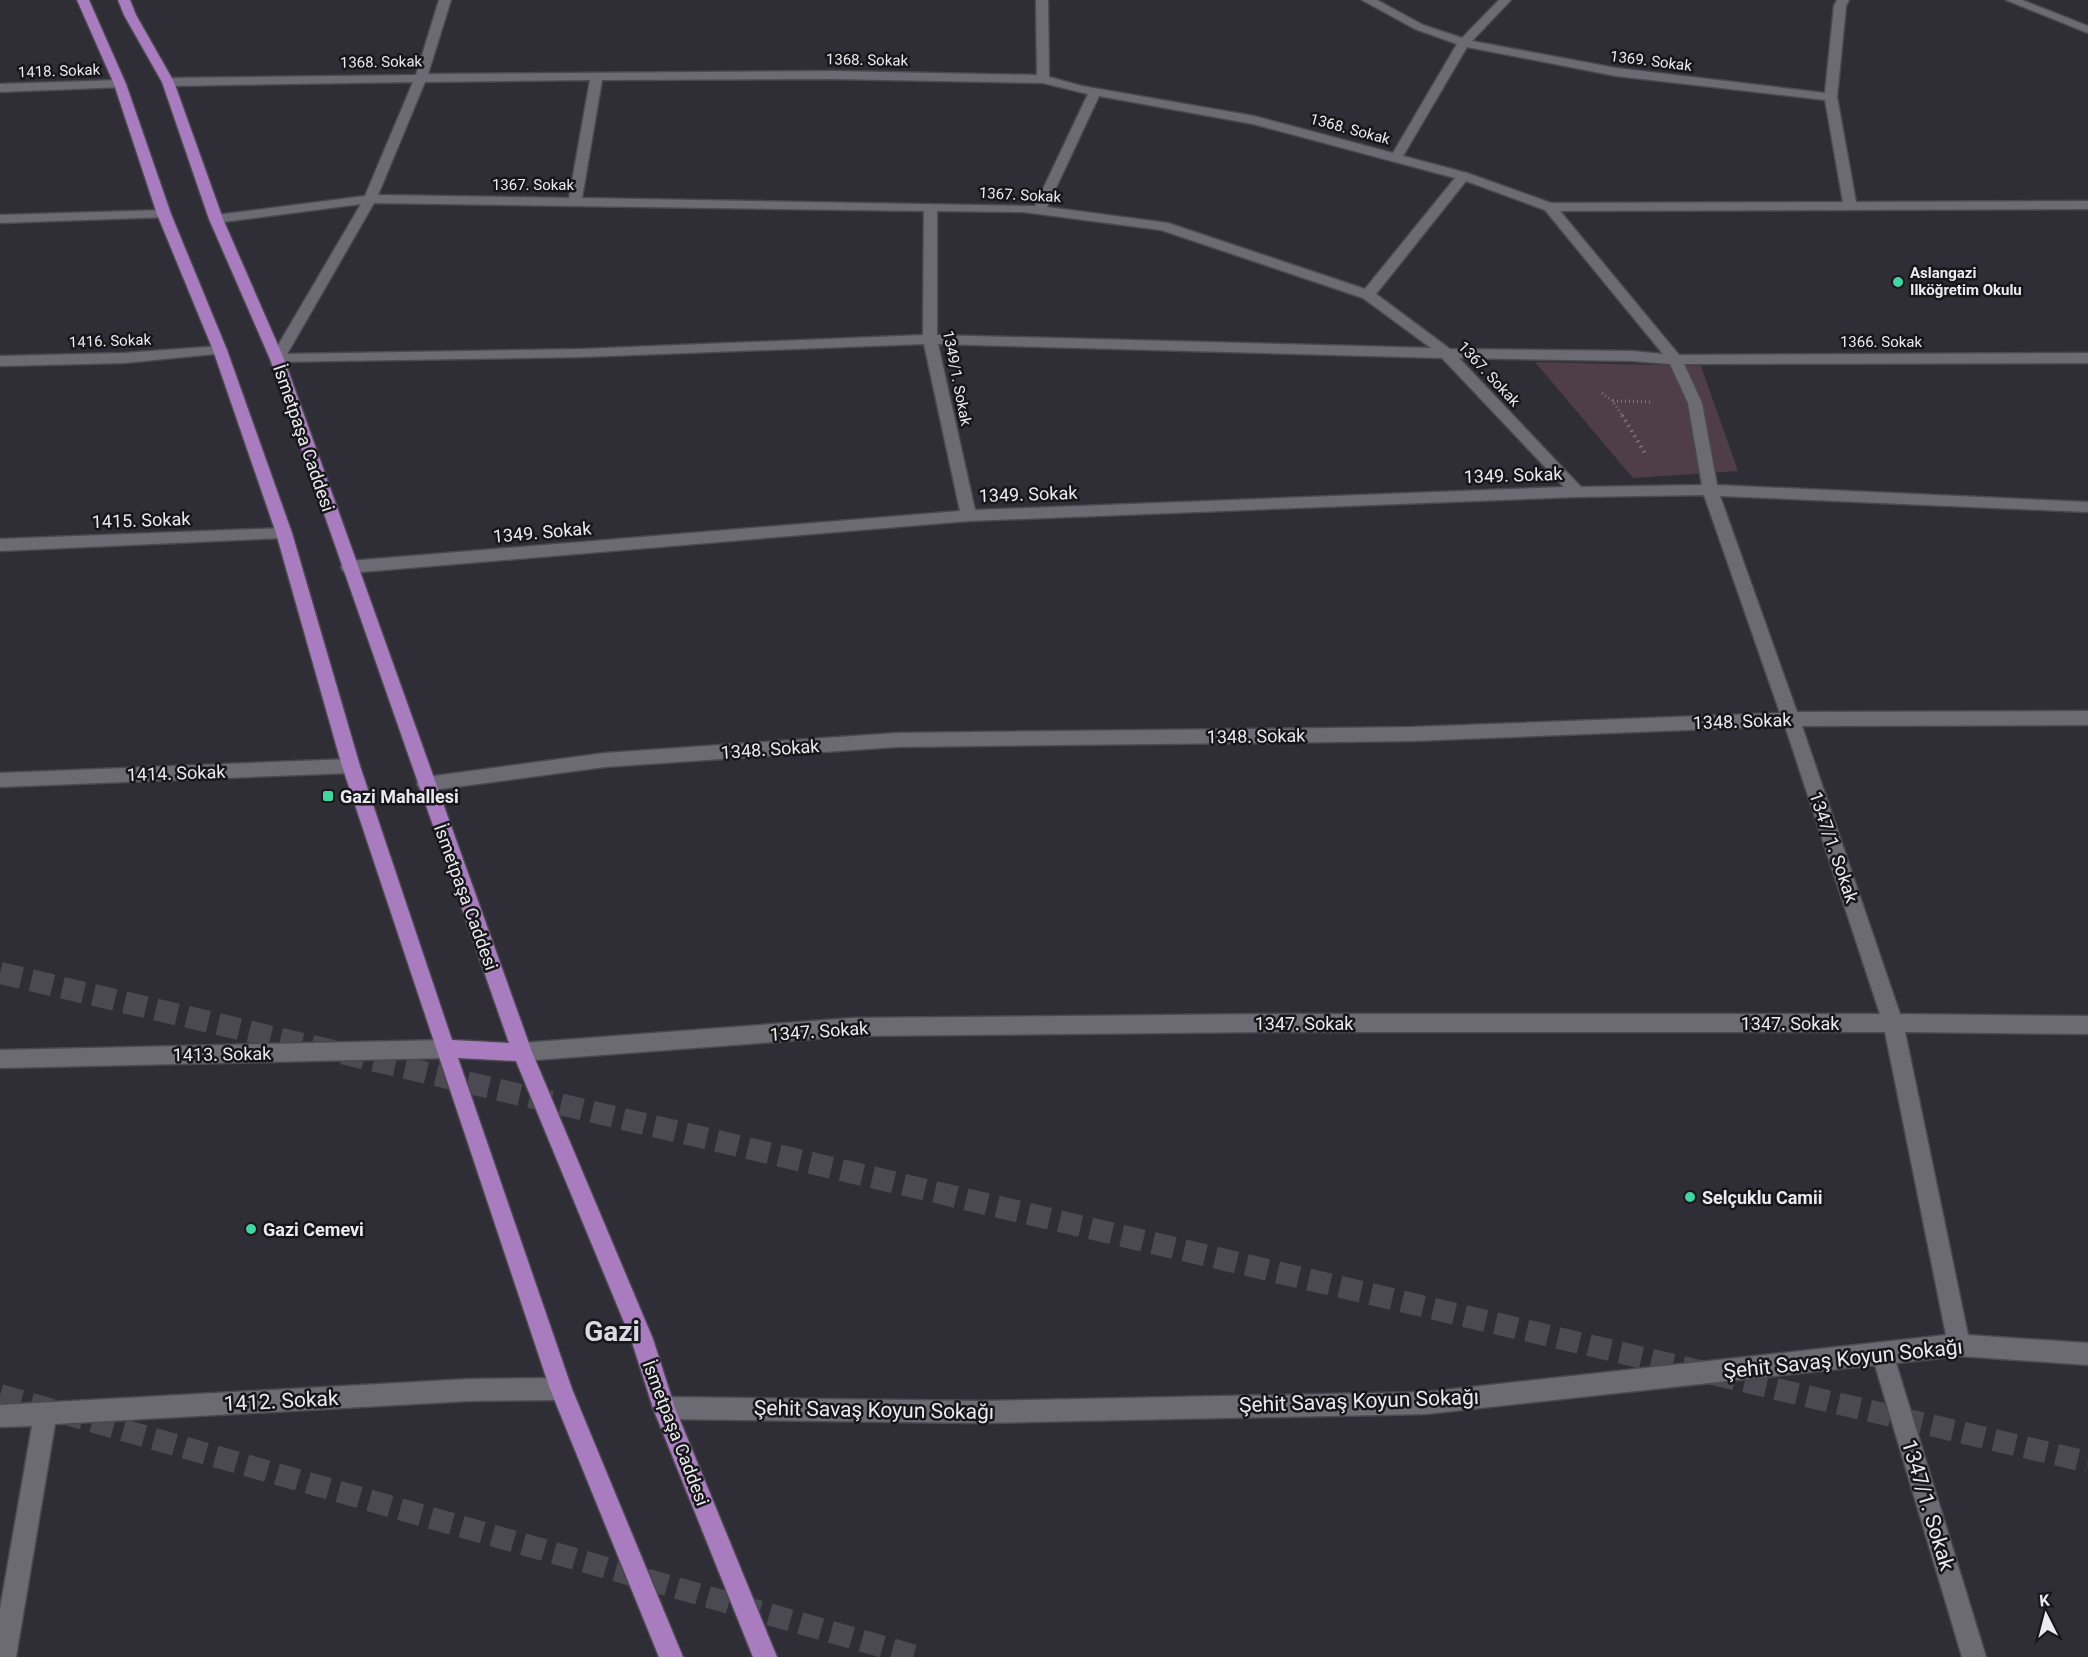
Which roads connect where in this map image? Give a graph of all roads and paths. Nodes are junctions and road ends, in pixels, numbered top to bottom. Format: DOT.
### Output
graph roads {
  1 [pos="83,0"];
  2 [pos="124,0"];
  3 [pos="445,0"];
  4 [pos="1042,0"];
  5 [pos="1368,0"];
  6 [pos="1505,0"];
  7 [pos="1843,0"];
  8 [pos="2012,0"];
  9 [pos="2088,30"];
  10 [pos="1464,42"];
  11 [pos="421,78"];
  12 [pos="596,78"];
  13 [pos="1043,79"];
  14 [pos="168,82"];
  15 [pos="120,84"];
  16 [pos="0,88"];
  17 [pos="1095,92"];
  18 [pos="1832,97"];
  19 [pos="1396,158"];
  20 [pos="1463,176"];
  21 [pos="370,199"];
  22 [pos="575,202"];
  23 [pos="2088,205"];
  24 [pos="1850,206"];
  25 [pos="1550,207"];
  26 [pos="931,208"];
  27 [pos="1039,210"];
  28 [pos="164,214"];
  29 [pos="0,219"];
  30 [pos="216,219"];
  31 [pos="1368,295"];
  32 [pos="930,339"];
  33 [pos="220,350"];
  34 [pos="1445,352"];
  35 [pos="1550,356"];
  36 [pos="2088,357"];
  37 [pos="277,359"];
  38 [pos="1675,360"];
  39 [pos="0,361"];
  40 [pos="1710,490"];
  41 [pos="1667,491"];
  42 [pos="1577,492"];
  43 [pos="2088,507"];
  44 [pos="969,516"];
  45 [pos="284,533"];
  46 [pos="0,545"];
  47 [pos="349,567"];
  48 [pos="2088,718"];
  49 [pos="1791,719"];
  50 [pos="351,766"];
  51 [pos="0,780"];
  52 [pos="426,784"];
  53 [pos="1893,1023"];
  54 [pos="2088,1026"];
  55 [pos="445,1049"];
  56 [pos="522,1052"];
  57 [pos="0,1059"];
  58 [pos="1959,1345"];
  59 [pos="1882,1353"];
  60 [pos="2088,1354"];
  61 [pos="561,1389"];
  62 [pos="664,1408"];
  63 [pos="45,1414"];
  64 [pos="0,1416"];
  65 [pos="4,1657"];
  66 [pos="671,1657"];
  67 [pos="765,1657"];
  68 [pos="1974,1657"];
  1 -- 15 [label="main road"];
  2 -- 14 [label="main road, İsmetpaşa Caddesi"];
  3 -- 11 [label="street"];
  4 -- 13 [label="street"];
  5 -- 10 [label="street, 1369. Sokak"];
  6 -- 10 [label="street"];
  7 -- 18 [label="street"];
  8 -- 9 [label="street"];
  10 -- 18 [label="street, 1369. Sokak"];
  10 -- 19 [label="street"];
  11 -- 12 [label="street, 1368. Sokak"];
  11 -- 14 [label="street, 1368. Sokak"];
  11 -- 21 [label="street"];
  12 -- 13 [label="street, 1368. Sokak"];
  12 -- 22 [label="street"];
  13 -- 17 [label="street, 1368. Sokak"];
  14 -- 30 [label="main road, İsmetpaşa Caddesi"];
  15 -- 16 [label="street, 1418. Sokak"];
  15 -- 28 [label="main road"];
  17 -- 19 [label="street, 1368. Sokak"];
  17 -- 27 [label="street"];
  18 -- 24 [label="street"];
  19 -- 20 [label="street, 1368. Sokak"];
  20 -- 25 [label="street, 1368. Sokak"];
  20 -- 31 [label="street"];
  21 -- 22 [label="street, 1367. Sokak"];
  21 -- 30 [label="street, 1367. Sokak"];
  21 -- 37 [label="street"];
  22 -- 26 [label="street, 1367. Sokak"];
  23 -- 24 [label="street"];
  24 -- 25 [label="street"];
  25 -- 38 [label="street, 1347/1. Sokak"];
  26 -- 27 [label="street, 1367. Sokak"];
  26 -- 32 [label="street, 1349/1. Sokak"];
  27 -- 31 [label="street, 1367. Sokak"];
  28 -- 29 [label="street"];
  28 -- 33 [label="main road"];
  30 -- 37 [label="main road, İsmetpaşa Caddesi"];
  31 -- 34 [label="street, 1367. Sokak"];
  32 -- 34 [label="street, 1366. Sokak"];
  32 -- 37 [label="street, 1366. Sokak"];
  32 -- 44 [label="street, 1349/1. Sokak"];
  33 -- 39 [label="street, 1416. Sokak"];
  33 -- 45 [label="main road"];
  34 -- 35 [label="street, 1366. Sokak"];
  34 -- 42 [label="street, 1367. Sokak"];
  35 -- 38 [label="street, 1366. Sokak"];
  35 -- 41 [label="path"];
  36 -- 38 [label="street, 1366. Sokak"];
  37 -- 47 [label="main road, İsmetpaşa Caddesi"];
  38 -- 40 [label="street, 1347/1. Sokak"];
  40 -- 41 [label="street, 1349. Sokak"];
  40 -- 43 [label="street, 1349. Sokak"];
  40 -- 49 [label="street, 1347/1. Sokak"];
  41 -- 42 [label="street, 1349. Sokak"];
  42 -- 44 [label="street, 1349. Sokak"];
  44 -- 47 [label="street, 1349. Sokak"];
  45 -- 46 [label="street, 1415. Sokak"];
  45 -- 50 [label="main road"];
  47 -- 52 [label="main road, İsmetpaşa Caddesi"];
  48 -- 49 [label="street, 1348. Sokak"];
  49 -- 52 [label="street, 1348. Sokak"];
  49 -- 53 [label="street, 1347/1. Sokak"];
  50 -- 51 [label="street, 1414. Sokak"];
  50 -- 55 [label="main road"];
  52 -- 56 [label="main road, İsmetpaşa Caddesi"];
  53 -- 54 [label="street, 1347. Sokak"];
  53 -- 56 [label="street, 1347. Sokak"];
  53 -- 58 [label="street, 1347/1. Sokak"];
  55 -- 56 [label="main road"];
  55 -- 57 [label="street, 1413. Sokak"];
  55 -- 61 [label="main road"];
  56 -- 62 [label="main road, İsmetpaşa Caddesi"];
  58 -- 59 [label="street, Şehit Savaş Koyun Sokağı"];
  58 -- 60 [label="street, Şehit Savaş Koyun Sokağı"];
  59 -- 62 [label="street, Şehit Savaş Koyun Sokağı"];
  59 -- 68 [label="street, 1347/1. Sokak"];
  61 -- 63 [label="street, 1412. Sokak"];
  61 -- 66 [label="main road"];
  62 -- 67 [label="main road, İsmetpaşa Caddesi"];
  63 -- 64 [label="street, 1412. Sokak"];
  63 -- 65 [label="street"];
}
